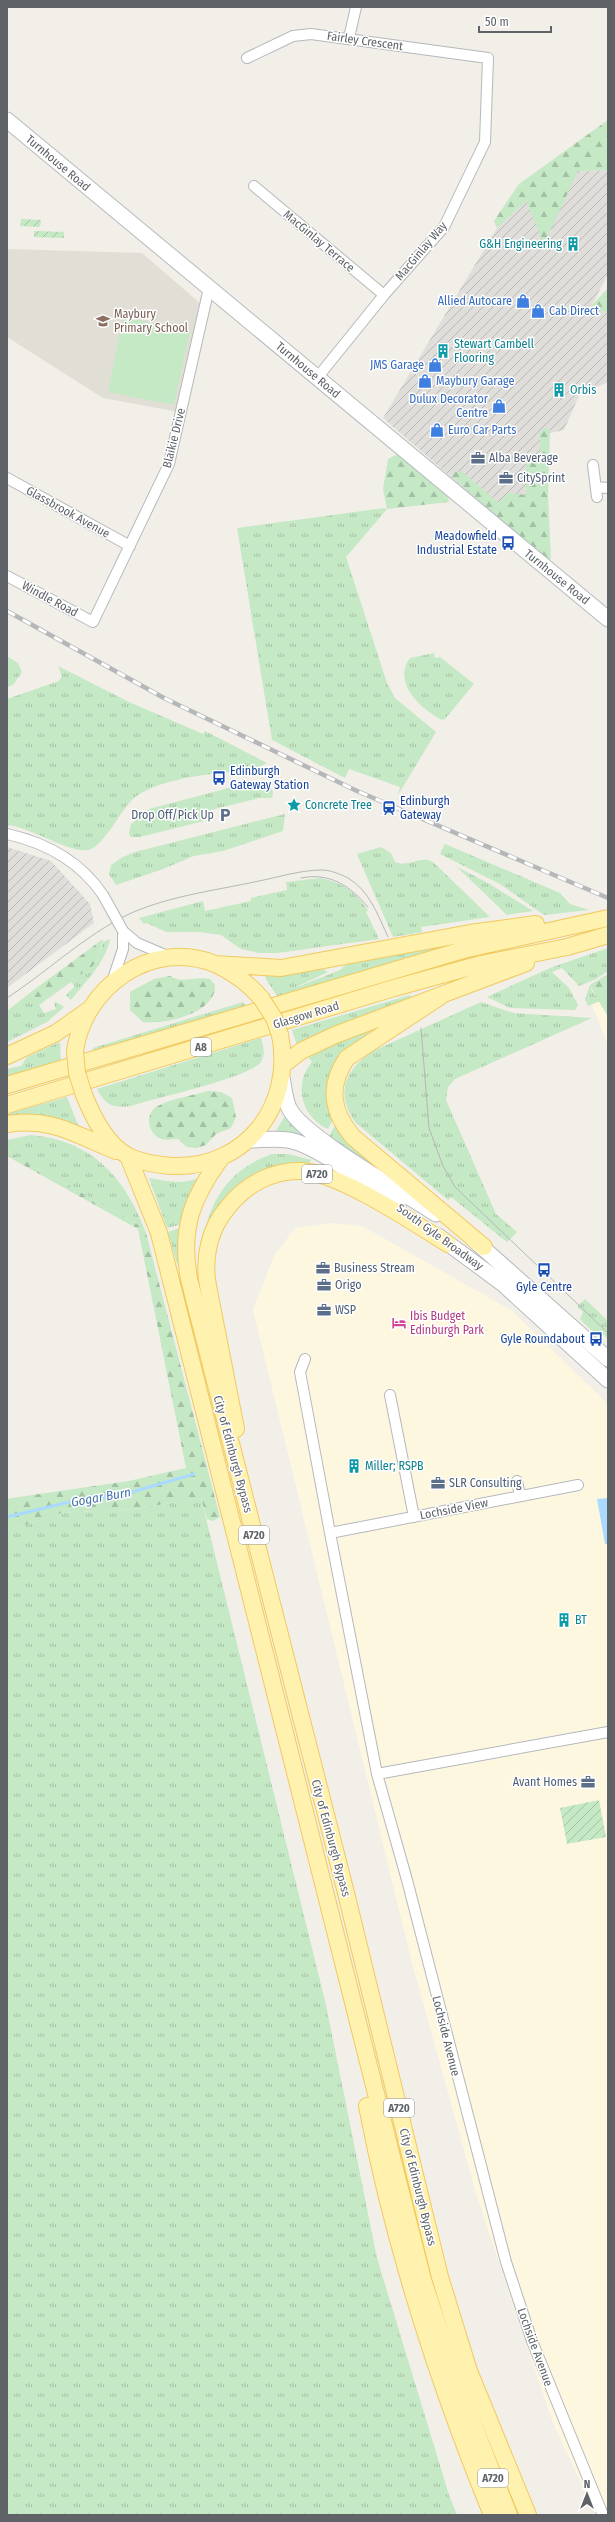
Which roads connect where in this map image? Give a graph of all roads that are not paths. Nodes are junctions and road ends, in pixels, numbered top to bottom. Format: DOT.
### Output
graph roads {
  1 [pos="356,7"];
  2 [pos="349,38"];
  3 [pos="247,58"];
  4 [pos="488,58"];
  5 [pos="7,120"];
  6 [pos="254,186"];
  7 [pos="209,288"];
  8 [pos="384,295"];
  9 [pos="317,378"];
  10 [pos="594,465"];
  11 [pos="7,478"];
  12 [pos="608,488"];
  13 [pos="130,546"];
  14 [pos="7,576"];
  15 [pos="608,620"];
  16 [pos="93,622"];
  17 [pos="7,834"];
  18 [pos="604,919"];
  19 [pos="123,931"];
  20 [pos="608,935"];
  21 [pos="567,946"];
  22 [pos="172,958"];
  23 [pos="215,964"];
  24 [pos="112,982"];
  25 [pos="441,996"];
  26 [pos="89,1009"];
  27 [pos="7,1056"];
  28 [pos="283,1072"];
  29 [pos="7,1086"];
  30 [pos="7,1105"];
  31 [pos="7,1124"];
  32 [pos="248,1140"];
  33 [pos="127,1155"];
  34 [pos="221,1158"];
  35 [pos="448,1244"];
  36 [pos="484,1247"];
  37 [pos="305,1359"];
  38 [pos="608,1359"];
  39 [pos="608,1380"];
  40 [pos="390,1395"];
  41 [pos="517,1481"];
  42 [pos="578,1485"];
  43 [pos="520,1496"];
  44 [pos="248,1507"];
  45 [pos="414,1517"];
  46 [pos="330,1533"];
  47 [pos="608,1732"];
  48 [pos="377,1774"];
  49 [pos="344,1969"];
  50 [pos="513,2479"];
  51 [pos="492,2515"];
  52 [pos="509,2515"];
  53 [pos="528,2515"];
  54 [pos="533,2515"];
  55 [pos="603,2515"];
  1 -- 2 [label="street"];
  2 -- 3 [label="street, Fairley Crescent"];
  2 -- 4 [label="street, Fairley Crescent"];
  4 -- 8 [label="street, MacGinlay Way"];
  5 -- 7 [label="street, Turnhouse Road"];
  6 -- 8 [label="street, MacGinlay Terrace"];
  7 -- 9 [label="street, Turnhouse Road"];
  7 -- 13 [label="street, Blaikie Drive"];
  8 -- 9 [label="street, MacGinlay Way"];
  9 -- 15 [label="street, Turnhouse Road"];
  10 -- 12 [label="street"];
  11 -- 13 [label="street, Glassbrook Avenue"];
  13 -- 16 [label="street, Blaikie Drive"];
  14 -- 16 [label="street, Windle Road"];
  17 -- 19 [label="street, bridge"];
  18 -- 23 [label="main road"];
  18 -- 29 [label="main road, Glasgow Road / A8"];
  19 -- 22 [label="street"];
  19 -- 24 [label="street"];
  20 -- 21 [label="main road, Glasgow Road / A8"];
  21 -- 25 [label="main road"];
  21 -- 30 [label="main road, Glasgow Road / A8"];
  22 -- 23 [label="main road"];
  22 -- 24 [label="main road"];
  23 -- 28 [label="main road, bridge"];
  24 -- 26 [label="main road"];
  25 -- 28 [label="main road"];
  25 -- 36 [label="main road"];
  26 -- 27 [label="main road"];
  26 -- 33 [label="main road, bridge"];
  28 -- 32 [label="main road"];
  28 -- 36 [label="street, South Gyle Broadway"];
  31 -- 33 [label="main road"];
  32 -- 34 [label="main road"];
  32 -- 35 [label="street, South Gyle Broadway"];
  33 -- 34 [label="main road"];
  33 -- 49 [label="main road, City of Edinburgh Bypass / A720"];
  34 -- 44 [label="main road, City of Edinburgh Bypass / A720"];
  35 -- 39 [label="street, South Gyle Broadway"];
  35 -- 44 [label="main road, A720"];
  36 -- 38 [label="street, South Gyle Broadway"];
  37 -- 46 [label="street"];
  40 -- 45 [label="street"];
  41 -- 43 [label="street"];
  42 -- 43 [label="street, Lochside View"];
  43 -- 45 [label="street, Lochside View"];
  44 -- 50 [label="main road, City of Edinburgh Bypass / A720"];
  45 -- 46 [label="street, Lochside View"];
  46 -- 48 [label="street"];
  47 -- 48 [label="street"];
  48 -- 55 [label="street, Lochside Avenue"];
  49 -- 51 [label="main road, A720"];
  49 -- 52 [label="main road, City of Edinburgh Bypass / A720"];
  50 -- 53 [label="main road, City of Edinburgh Bypass / A720"];
  50 -- 54 [label="main road, A720"];
}
